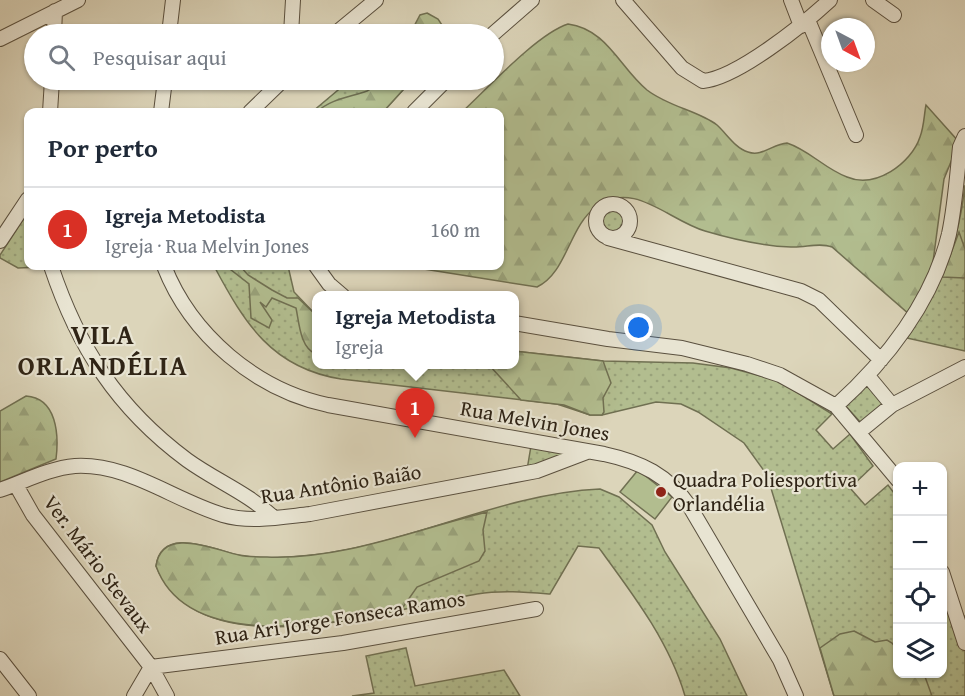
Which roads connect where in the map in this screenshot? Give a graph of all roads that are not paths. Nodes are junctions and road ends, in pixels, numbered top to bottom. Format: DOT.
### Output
graph roads {
  1 [pos="78,0"];
  2 [pos="173,0"];
  3 [pos="293,0"];
  4 [pos="376,0"];
  5 [pos="532,0"];
  6 [pos="622,0"];
  7 [pos="791,0"];
  8 [pos="830,0"];
  9 [pos="873,0"];
  10 [pos="55,11"];
  11 [pos="894,15"];
  12 [pos="805,23"];
  13 [pos="29,24"];
  14 [pos="54,24"];
  15 [pos="170,24"];
  16 [pos="292,24"];
  17 [pos="347,24"];
  18 [pos="504,24"];
  19 [pos="24,27"];
  20 [pos="0,39"];
  21 [pos="51,90"];
  22 [pos="164,90"];
  23 [pos="273,90"];
  24 [pos="436,90"];
  25 [pos="50,108"];
  26 [pos="162,108"];
  27 [pos="254,108"];
  28 [pos="418,108"];
  29 [pos="856,135"];
  30 [pos="965,136"];
  31 [pos="962,150"];
  32 [pos="24,205"];
  33 [pos="608,238"];
  34 [pos="0,241"];
  35 [pos="52,270"];
  36 [pos="166,270"];
  37 [pos="319,270"];
  38 [pos="337,291"];
  39 [pos="519,324"];
  40 [pos="881,360"];
  41 [pos="965,366"];
  42 [pos="868,376"];
  43 [pos="892,405"];
  44 [pos="836,406"];
  45 [pos="859,432"];
  46 [pos="587,452"];
  47 [pos="893,475"];
  48 [pos="16,485"];
  49 [pos="0,490"];
  50 [pos="274,518"];
  51 [pos="947,580"];
  52 [pos="959,598"];
  53 [pos="536,609"];
  54 [pos="965,643"];
  55 [pos="0,659"];
  56 [pos="151,667"];
  57 [pos="29,696"];
  58 [pos="134,696"];
  59 [pos="167,696"];
  60 [pos="796,696"];
  1 -- 10 [label="street"];
  2 -- 15 [label="street"];
  3 -- 16 [label="street"];
  4 -- 17 [label="street"];
  5 -- 18 [label="street"];
  6 -- 12 [label="street"];
  7 -- 12 [label="street"];
  8 -- 12 [label="street"];
  9 -- 11 [label="street"];
  10 -- 13 [label="street"];
  10 -- 14 [label="street"];
  12 -- 29 [label="street"];
  19 -- 20 [label="street"];
  21 -- 25 [label="street"];
  22 -- 26 [label="street"];
  23 -- 27 [label="street"];
  24 -- 28 [label="street"];
  30 -- 31 [label="street"];
  31 -- 40 [label="street"];
  32 -- 34 [label="street"];
  33 -- 40 [label="street"];
  35 -- 50 [label="street"];
  36 -- 46 [label="street, Rua Melvin Jones"];
  37 -- 38 [label="street"];
  39 -- 44 [label="street"];
  40 -- 42 [label="street"];
  41 -- 43 [label="street"];
  42 -- 43 [label="street"];
  42 -- 44 [label="street"];
  43 -- 45 [label="street"];
  44 -- 45 [label="street"];
  45 -- 47 [label="street"];
  46 -- 50 [label="street, Rua Antônio Baião"];
  46 -- 60 [label="street, Rua Melvin Jones"];
  48 -- 49 [label="street, Rua Antônio Baião"];
  48 -- 50 [label="street, Rua Antônio Baião"];
  48 -- 56 [label="street, Ver. Mário Stevaux"];
  51 -- 52 [label="street"];
  52 -- 54 [label="street"];
  53 -- 56 [label="street, Rua Ari Jorge Fonseca Ramos"];
  55 -- 57 [label="street"];
  56 -- 58 [label="street"];
  56 -- 59 [label="street, Ver. Mário Stevaux"];
}
